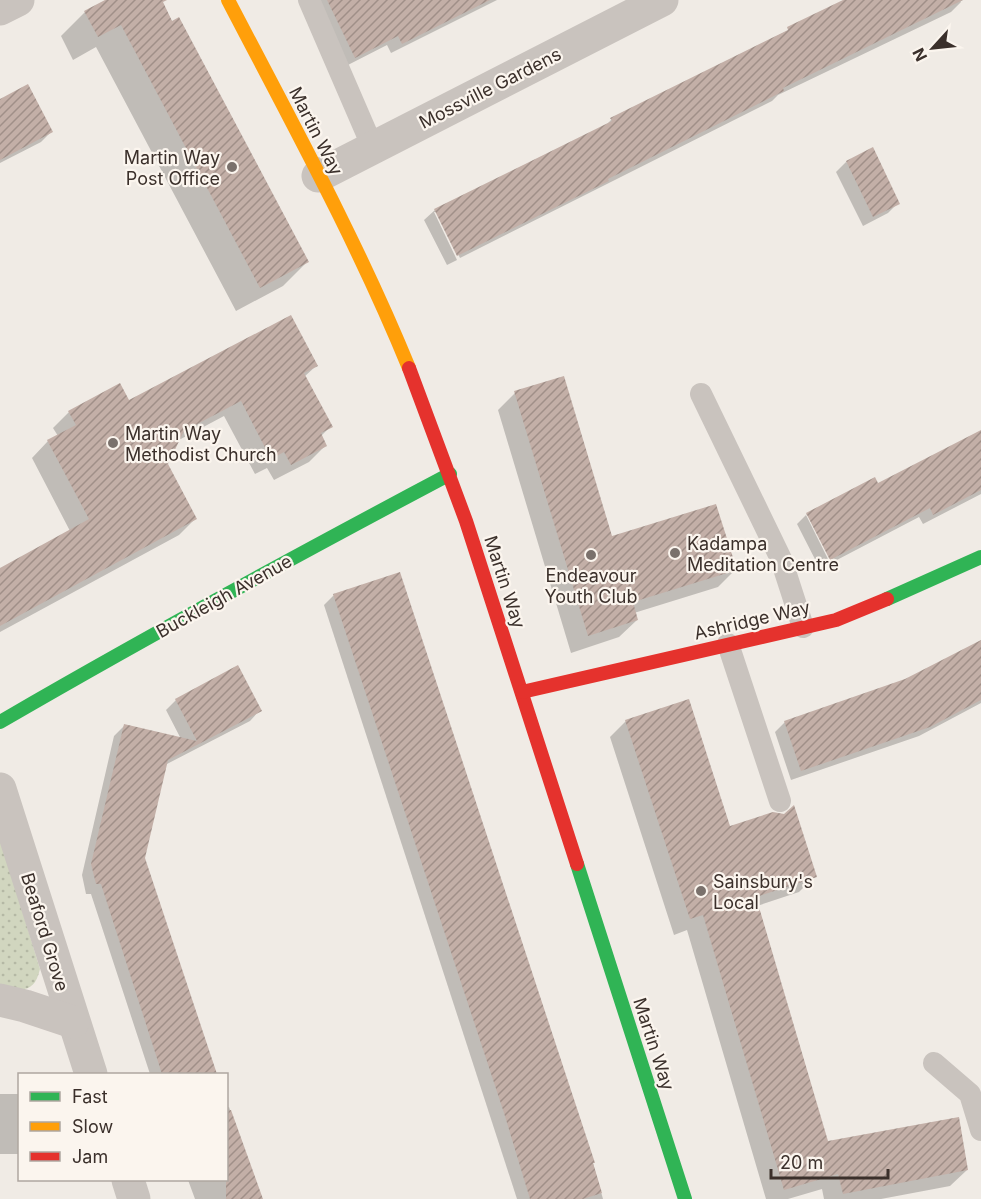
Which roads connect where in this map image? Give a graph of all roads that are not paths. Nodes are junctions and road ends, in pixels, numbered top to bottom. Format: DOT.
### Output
graph roads {
  1 [pos="228,0"];
  2 [pos="309,0"];
  3 [pos="662,0"];
  4 [pos="373,148"];
  5 [pos="318,176"];
  6 [pos="701,394"];
  7 [pos="450,474"];
  8 [pos="981,557"];
  9 [pos="802,627"];
  10 [pos="728,644"];
  11 [pos="522,692"];
  12 [pos="0,722"];
  13 [pos="0,789"];
  14 [pos="780,801"];
  15 [pos="0,1000"];
  16 [pos="74,1022"];
  17 [pos="934,1063"];
  18 [pos="91,1073"];
  19 [pos="981,1130"];
  20 [pos="129,1181"];
  21 [pos="134,1199"];
  22 [pos="685,1199"];
  1 -- 5 [label="main road, Martin Way"];
  2 -- 4 [label="lane"];
  3 -- 4 [label="street, Mossville Gardens"];
  4 -- 5 [label="street, Mossville Gardens"];
  5 -- 7 [label="main road, Martin Way"];
  6 -- 9 [label="lane"];
  7 -- 11 [label="main road, Martin Way"];
  7 -- 12 [label="main road, Buckleigh Avenue"];
  8 -- 9 [label="main road, Ashridge Way"];
  9 -- 10 [label="main road, Ashridge Way"];
  10 -- 11 [label="main road, Ashridge Way"];
  10 -- 14 [label="lane"];
  11 -- 22 [label="main road, Martin Way"];
  13 -- 16 [label="street, Beaford Grove"];
  15 -- 16 [label="street"];
  16 -- 18 [label="street, Beaford Grove"];
  17 -- 19 [label="lane"];
  20 -- 21 [label="street"];
}
